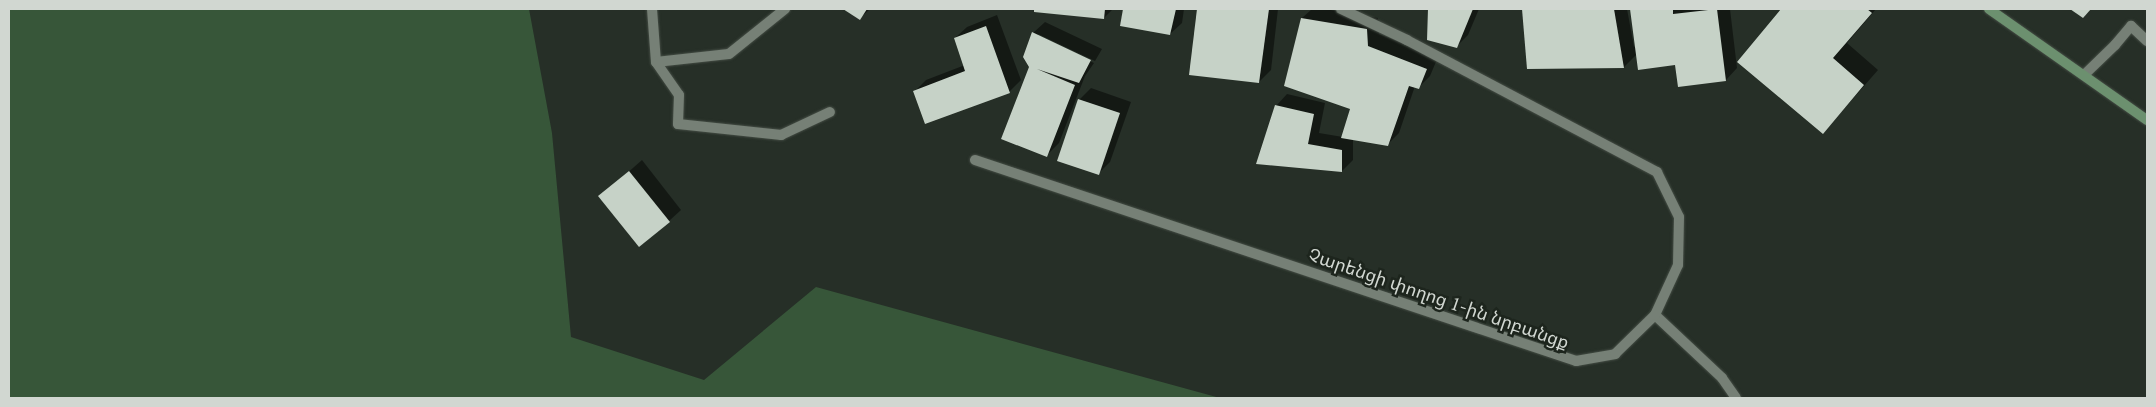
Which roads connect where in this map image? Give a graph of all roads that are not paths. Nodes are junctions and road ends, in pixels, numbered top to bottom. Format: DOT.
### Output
graph roads {
  1 [pos="652,9"];
  2 [pos="785,9"];
  3 [pos="1341,9"];
  4 [pos="1988,9"];
  5 [pos="2147,41"];
  6 [pos="656,62"];
  7 [pos="2084,75"];
  8 [pos="830,112"];
  9 [pos="2147,120"];
  10 [pos="975,160"];
  11 [pos="1655,315"];
  12 [pos="1736,398"];
  1 -- 6 [label="street"];
  2 -- 6 [label="street"];
  3 -- 11 [label="street, Չարենցի փողոց 1-ին նրբանցք"];
  4 -- 7 [label="main road"];
  5 -- 7 [label="street"];
  6 -- 8 [label="street"];
  7 -- 9 [label="main road"];
  10 -- 11 [label="street, Չարենցի փողոց 1-ին նրբանցք"];
  11 -- 12 [label="street"];
}
